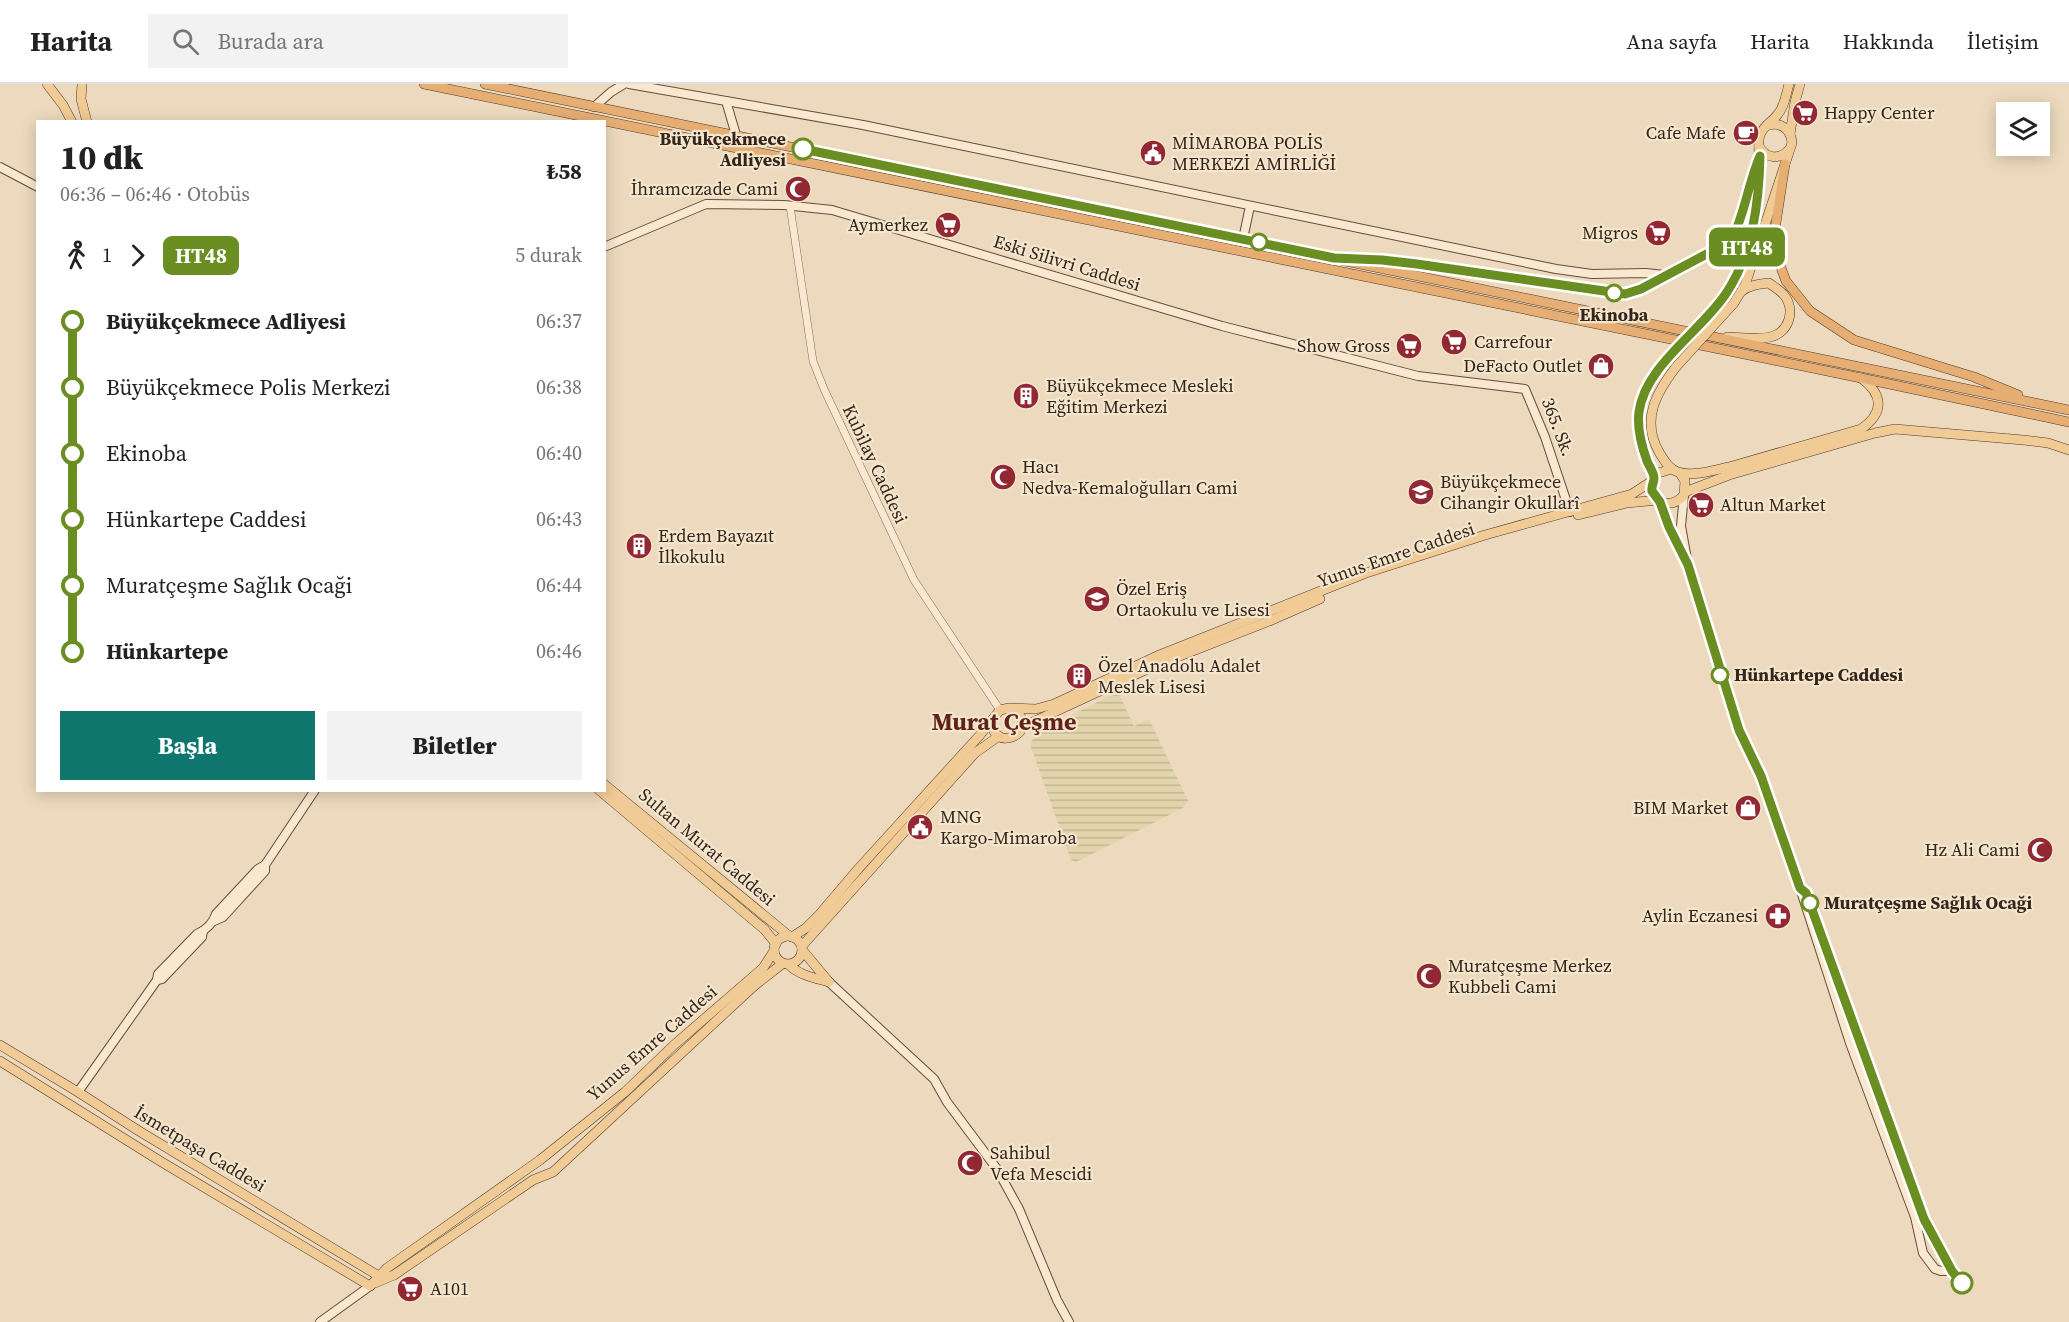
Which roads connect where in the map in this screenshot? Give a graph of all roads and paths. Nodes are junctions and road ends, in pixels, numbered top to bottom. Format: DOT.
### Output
graph roads {
  1 [pos="47,84"];
  2 [pos="82,84"];
  3 [pos="424,84"];
  4 [pos="485,84"];
  5 [pos="624,84"];
  6 [pos="629,84"];
  7 [pos="1789,84"];
  8 [pos="1800,84"];
  9 [pos="726,101"];
  10 [pos="594,107"];
  11 [pos="71,120"];
  12 [pos="85,120"];
  13 [pos="600,120"];
  14 [pos="606,121"];
  15 [pos="1768,125"];
  16 [pos="1790,134"];
  17 [pos="736,135"];
  18 [pos="1790,147"];
  19 [pos="1760,151"];
  20 [pos="1785,164"];
  21 [pos="0,167"];
  22 [pos="36,186"];
  23 [pos="790,206"];
  24 [pos="1250,206"];
  25 [pos="1243,239"];
  26 [pos="606,246"];
  27 [pos="1334,258"];
  28 [pos="1664,275"];
  29 [pos="1740,292"];
  30 [pos="1715,338"];
  31 [pos="1861,378"];
  32 [pos="1526,389"];
  33 [pos="2040,404"];
  34 [pos="2069,410"];
  35 [pos="2069,422"];
  36 [pos="2069,450"];
  37 [pos="1676,471"];
  38 [pos="1653,479"];
  39 [pos="1685,493"];
  40 [pos="1659,501"];
  41 [pos="1571,514"];
  42 [pos="1688,565"];
  43 [pos="1000,710"];
  44 [pos="1014,710"];
  45 [pos="993,719"];
  46 [pos="1022,727"];
  47 [pos="999,736"];
  48 [pos="606,786"];
  49 [pos="314,792"];
  50 [pos="601,792"];
  51 [pos="1800,888"];
  52 [pos="790,936"];
  53 [pos="775,948"];
  54 [pos="803,948"];
  55 [pos="785,965"];
  56 [pos="829,982"];
  57 [pos="0,1045"];
  58 [pos="0,1061"];
  59 [pos="78,1092"];
  60 [pos="69,1104"];
  61 [pos="543,1157"];
  62 [pos="557,1167"];
  63 [pos="205,1171"];
  64 [pos="547,1174"];
  65 [pos="197,1183"];
  66 [pos="288,1221"];
  67 [pos="280,1233"];
  68 [pos="382,1278"];
  69 [pos="370,1286"];
  70 [pos="320,1322"];
  71 [pos="1069,1322"];
  1 -- 11 [label="main road"];
  2 -- 12 [label="main road"];
  3 -- 13 [label="highway"];
  4 -- 10 [label="highway"];
  5 -- 10 [label="main road"];
  6 -- 9 [label="main road"];
  7 -- 15 [label="main road"];
  8 -- 16 [label="main road"];
  9 -- 17 [label="main road"];
  9 -- 24 [label="main road"];
  10 -- 17 [label="highway"];
  14 -- 31 [label="highway"];
  15 -- 16 [label="main road"];
  15 -- 19 [label="main road"];
  16 -- 18 [label="main road"];
  17 -- 25 [label="highway"];
  18 -- 19 [label="main road"];
  18 -- 20 [label="main road"];
  19 -- 28 [label="main road"];
  19 -- 38 [label="main road, bridge"];
  20 -- 29 [label="main road"];
  20 -- 33 [label="highway"];
  21 -- 22 [label="main road"];
  23 -- 26 [label="main road, Eski Silivri Caddesi"];
  23 -- 32 [label="main road, Eski Silivri Caddesi"];
  23 -- 43 [label="street, Kubilay Caddesi"];
  24 -- 25 [label="main road"];
  24 -- 28 [label="main road"];
  25 -- 27 [label="highway"];
  27 -- 28 [label="main road"];
  27 -- 30 [label="highway"];
  29 -- 30 [label="main road"];
  29 -- 37 [label="main road, bridge"];
  30 -- 33 [label="highway"];
  31 -- 35 [label="highway"];
  31 -- 37 [label="main road"];
  32 -- 41 [label="main road, 365. Sk."];
  33 -- 34 [label="highway"];
  36 -- 39 [label="main road"];
  37 -- 38 [label="main road"];
  37 -- 39 [label="main road"];
  38 -- 40 [label="main road"];
  38 -- 41 [label="main road"];
  39 -- 40 [label="main road"];
  39 -- 42 [label="main road"];
  40 -- 41 [label="main road, Yunus Emre Caddesi"];
  40 -- 42 [label="main road"];
  41 -- 44 [label="main road"];
  41 -- 46 [label="main road, Yunus Emre Caddesi"];
  42 -- 51 [label="main road"];
  43 -- 44 [label="main road"];
  43 -- 45 [label="main road"];
  44 -- 46 [label="main road"];
  45 -- 47 [label="main road"];
  45 -- 52 [label="main road"];
  46 -- 47 [label="main road"];
  47 -- 54 [label="main road"];
  48 -- 52 [label="main road, Sultan Murat Caddesi"];
  49 -- 59 [label="main road"];
  50 -- 53 [label="main road, Sultan Murat Caddesi"];
  51 -- 51 [label="main road"];
  52 -- 53 [label="main road"];
  52 -- 54 [label="main road"];
  53 -- 55 [label="main road"];
  53 -- 61 [label="main road, Yunus Emre Caddesi"];
  54 -- 55 [label="main road"];
  54 -- 56 [label="main road"];
  55 -- 56 [label="main road"];
  55 -- 62 [label="main road"];
  56 -- 71 [label="main road"];
  57 -- 59 [label="main road, İsmetpaşa Caddesi"];
  58 -- 60 [label="main road, İsmetpaşa Caddesi"];
  59 -- 60 [label="main road"];
  59 -- 63 [label="main road, İsmetpaşa Caddesi"];
  60 -- 65 [label="main road, İsmetpaşa Caddesi"];
  61 -- 62 [label="main road"];
  61 -- 64 [label="main road"];
  61 -- 68 [label="main road, Yunus Emre Caddesi"];
  62 -- 64 [label="main road"];
  63 -- 65 [label="main road"];
  63 -- 66 [label="main road, İsmetpaşa Caddesi"];
  64 -- 68 [label="main road"];
  65 -- 67 [label="main road, İsmetpaşa Caddesi"];
  66 -- 67 [label="main road"];
  66 -- 68 [label="main road, İsmetpaşa Caddesi"];
  67 -- 69 [label="main road, İsmetpaşa Caddesi"];
  68 -- 69 [label="main road"];
  69 -- 70 [label="main road"];
}
